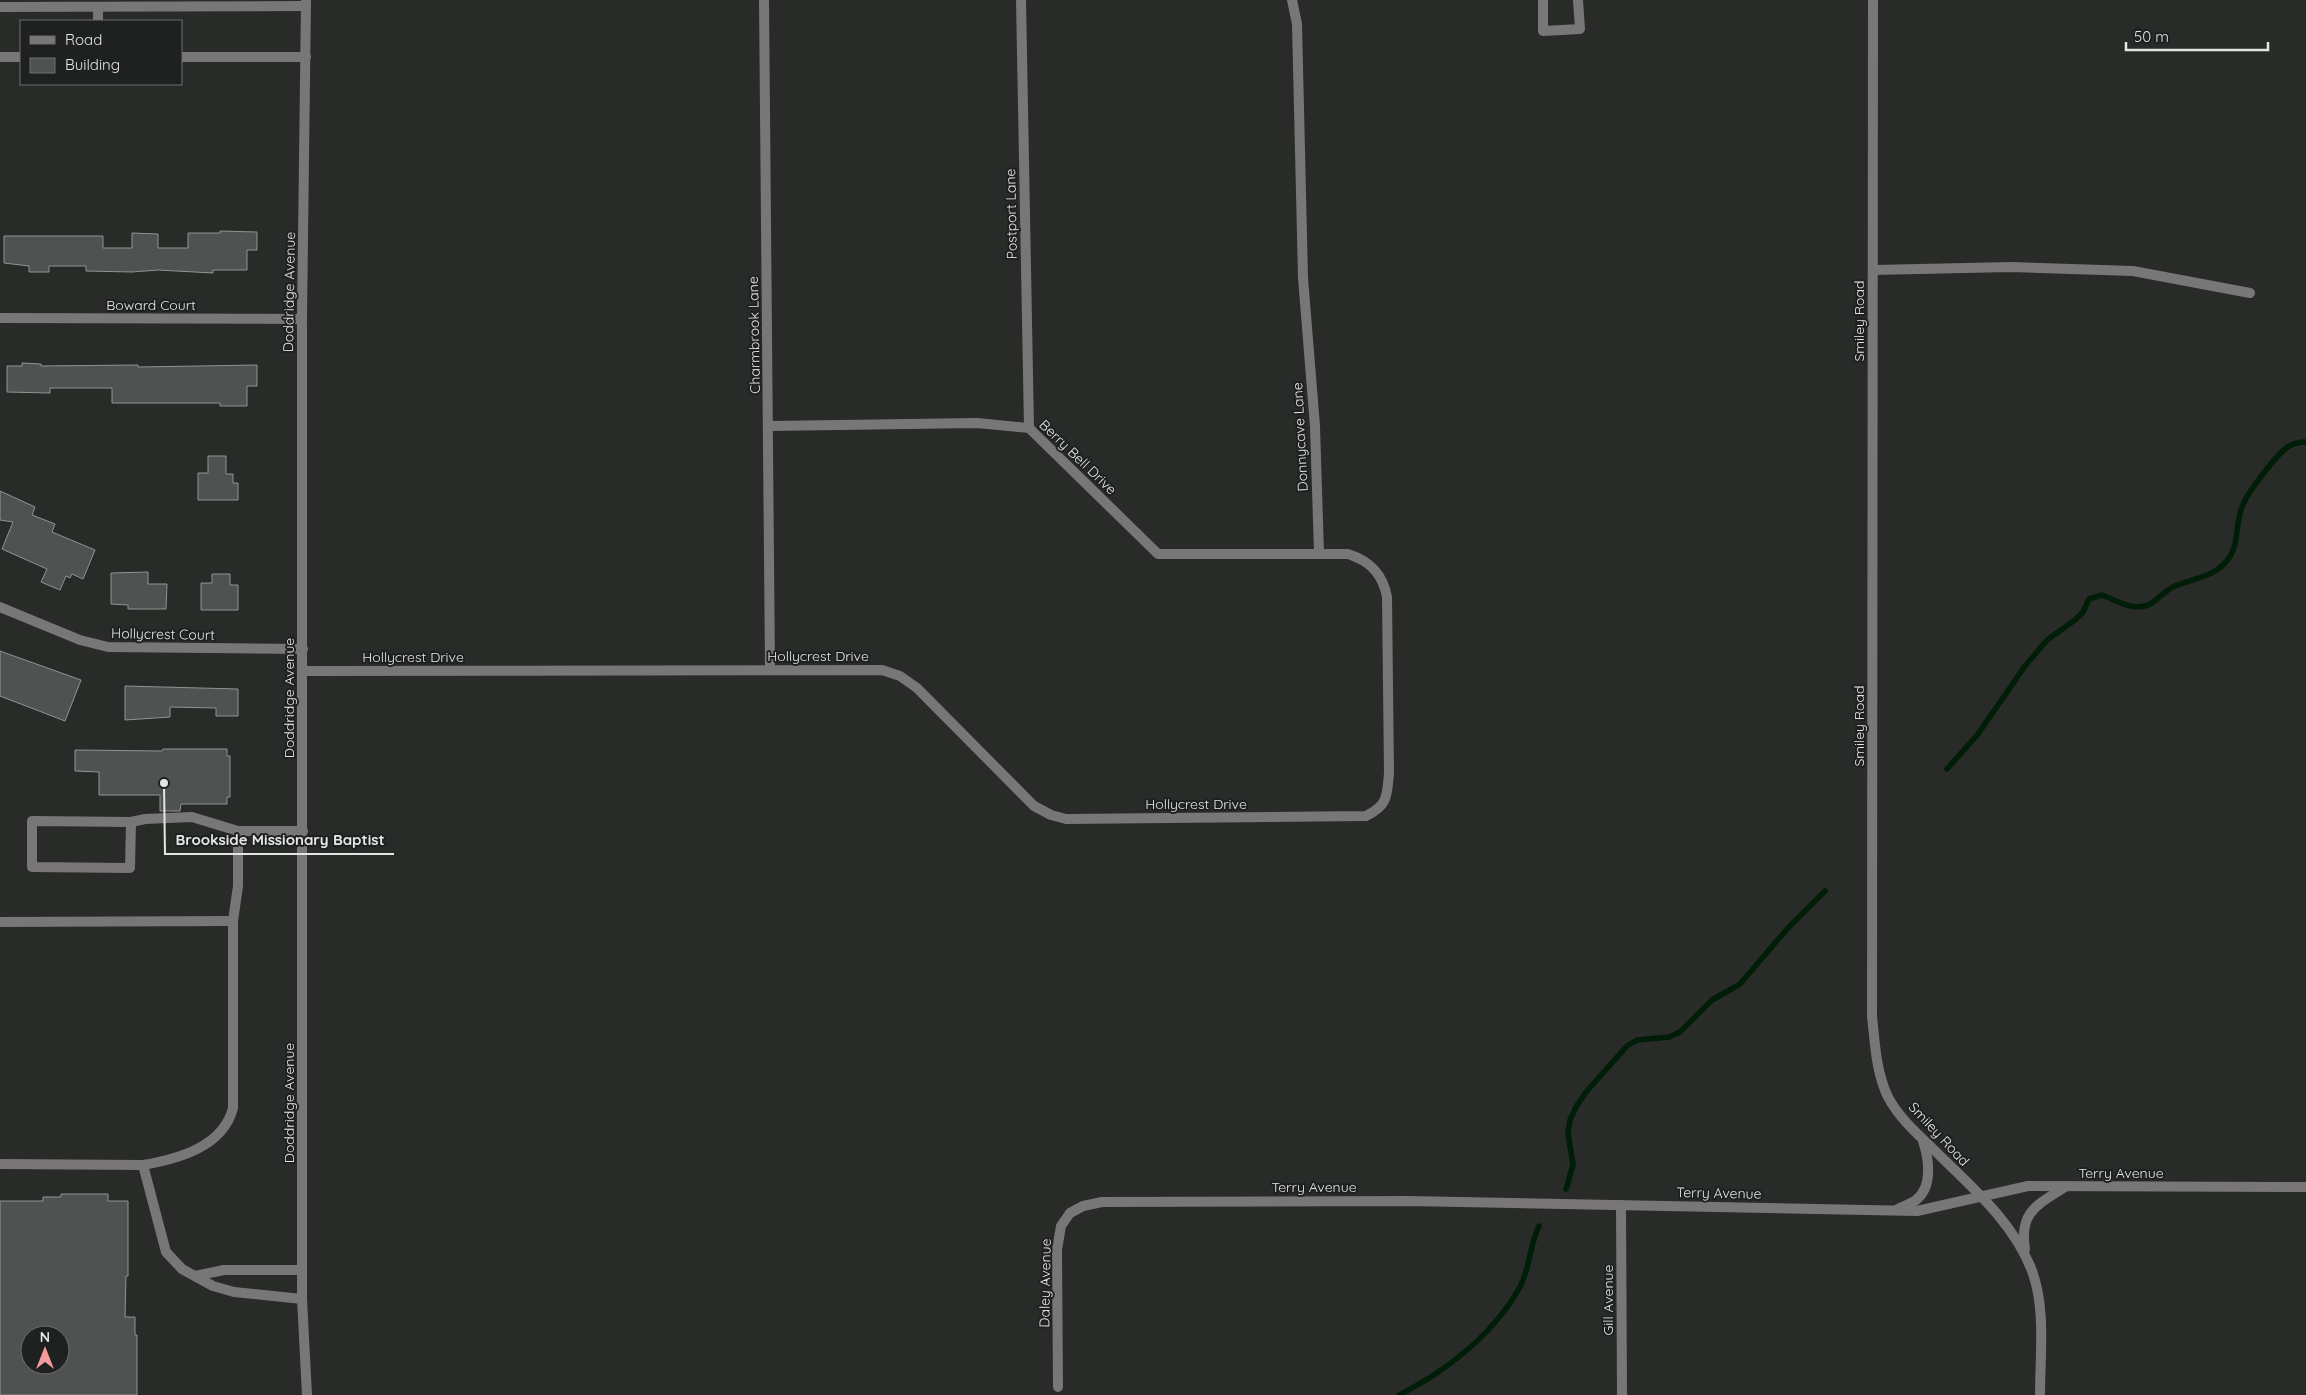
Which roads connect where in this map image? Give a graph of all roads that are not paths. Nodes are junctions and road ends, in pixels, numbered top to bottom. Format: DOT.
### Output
graph roads {
  1 [pos="764,0"];
  2 [pos="1021,0"];
  3 [pos="1292,0"];
  4 [pos="1543,0"];
  5 [pos="1578,0"];
  6 [pos="1873,0"];
  7 [pos="306,3"];
  8 [pos="0,7"];
  9 [pos="98,7"];
  10 [pos="98,20"];
  11 [pos="0,57"];
  12 [pos="20,57"];
  13 [pos="182,57"];
  14 [pos="306,57"];
  15 [pos="1873,270"];
  16 [pos="2250,293"];
  17 [pos="0,318"];
  18 [pos="302,319"];
  19 [pos="769,426"];
  20 [pos="1029,428"];
  21 [pos="1319,553"];
  22 [pos="0,607"];
  23 [pos="303,649"];
  24 [pos="770,669"];
  25 [pos="303,671"];
  26 [pos="131,822"];
  27 [pos="238,830"];
  28 [pos="303,831"];
  29 [pos="233,921"];
  30 [pos="0,922"];
  31 [pos="1921,1138"];
  32 [pos="0,1164"];
  33 [pos="143,1165"];
  34 [pos="2065,1187"];
  35 [pos="2306,1187"];
  36 [pos="1982,1198"];
  37 [pos="1128,1200"];
  38 [pos="1621,1205"];
  39 [pos="1896,1210"];
  40 [pos="2026,1258"];
  41 [pos="302,1270"];
  42 [pos="195,1276"];
  43 [pos="302,1299"];
  44 [pos="1058,1387"];
  45 [pos="307,1395"];
  46 [pos="1622,1395"];
  47 [pos="2040,1395"];
  1 -- 19 [label="street, Charmbrook Lane"];
  2 -- 20 [label="street, Postport Lane"];
  3 -- 21 [label="street, Donnycave Lane"];
  4 -- 5 [label="street"];
  6 -- 15 [label="street, Smiley Road"];
  7 -- 9 [label="street"];
  7 -- 14 [label="street, Doddridge Avenue"];
  8 -- 9 [label="street"];
  9 -- 10 [label="street"];
  11 -- 12 [label="street"];
  13 -- 14 [label="street"];
  14 -- 18 [label="street, Doddridge Avenue"];
  15 -- 16 [label="street"];
  15 -- 31 [label="street, Smiley Road"];
  17 -- 18 [label="street, Boward Court"];
  18 -- 23 [label="street, Doddridge Avenue"];
  19 -- 20 [label="street, Berry Bell Drive"];
  19 -- 24 [label="street, Charmbrook Lane"];
  20 -- 21 [label="street, Berry Bell Drive"];
  21 -- 24 [label="street, Hollycrest Drive"];
  22 -- 23 [label="street, Hollycrest Court"];
  23 -- 25 [label="street, Doddridge Avenue"];
  24 -- 25 [label="street, Hollycrest Drive"];
  25 -- 28 [label="street, Doddridge Avenue"];
  26 -- 26 [label="street"];
  26 -- 27 [label="street"];
  27 -- 28 [label="street"];
  27 -- 29 [label="street"];
  28 -- 41 [label="street, Doddridge Avenue"];
  29 -- 30 [label="street"];
  29 -- 33 [label="street"];
  31 -- 36 [label="street, Smiley Road"];
  31 -- 39 [label="street"];
  32 -- 33 [label="street"];
  33 -- 42 [label="street"];
  34 -- 35 [label="street, Terry Avenue"];
  34 -- 36 [label="street, Terry Avenue"];
  34 -- 40 [label="street"];
  36 -- 39 [label="street, Terry Avenue"];
  36 -- 40 [label="street, Smiley Road"];
  37 -- 38 [label="street, Terry Avenue"];
  37 -- 44 [label="street, Daley Avenue"];
  38 -- 39 [label="street, Terry Avenue"];
  38 -- 46 [label="street, Gill Avenue"];
  40 -- 47 [label="street, Smiley Road"];
  41 -- 42 [label="street"];
  41 -- 43 [label="street, Doddridge Avenue"];
  42 -- 43 [label="street"];
  43 -- 45 [label="street, Doddridge Avenue"];
}
